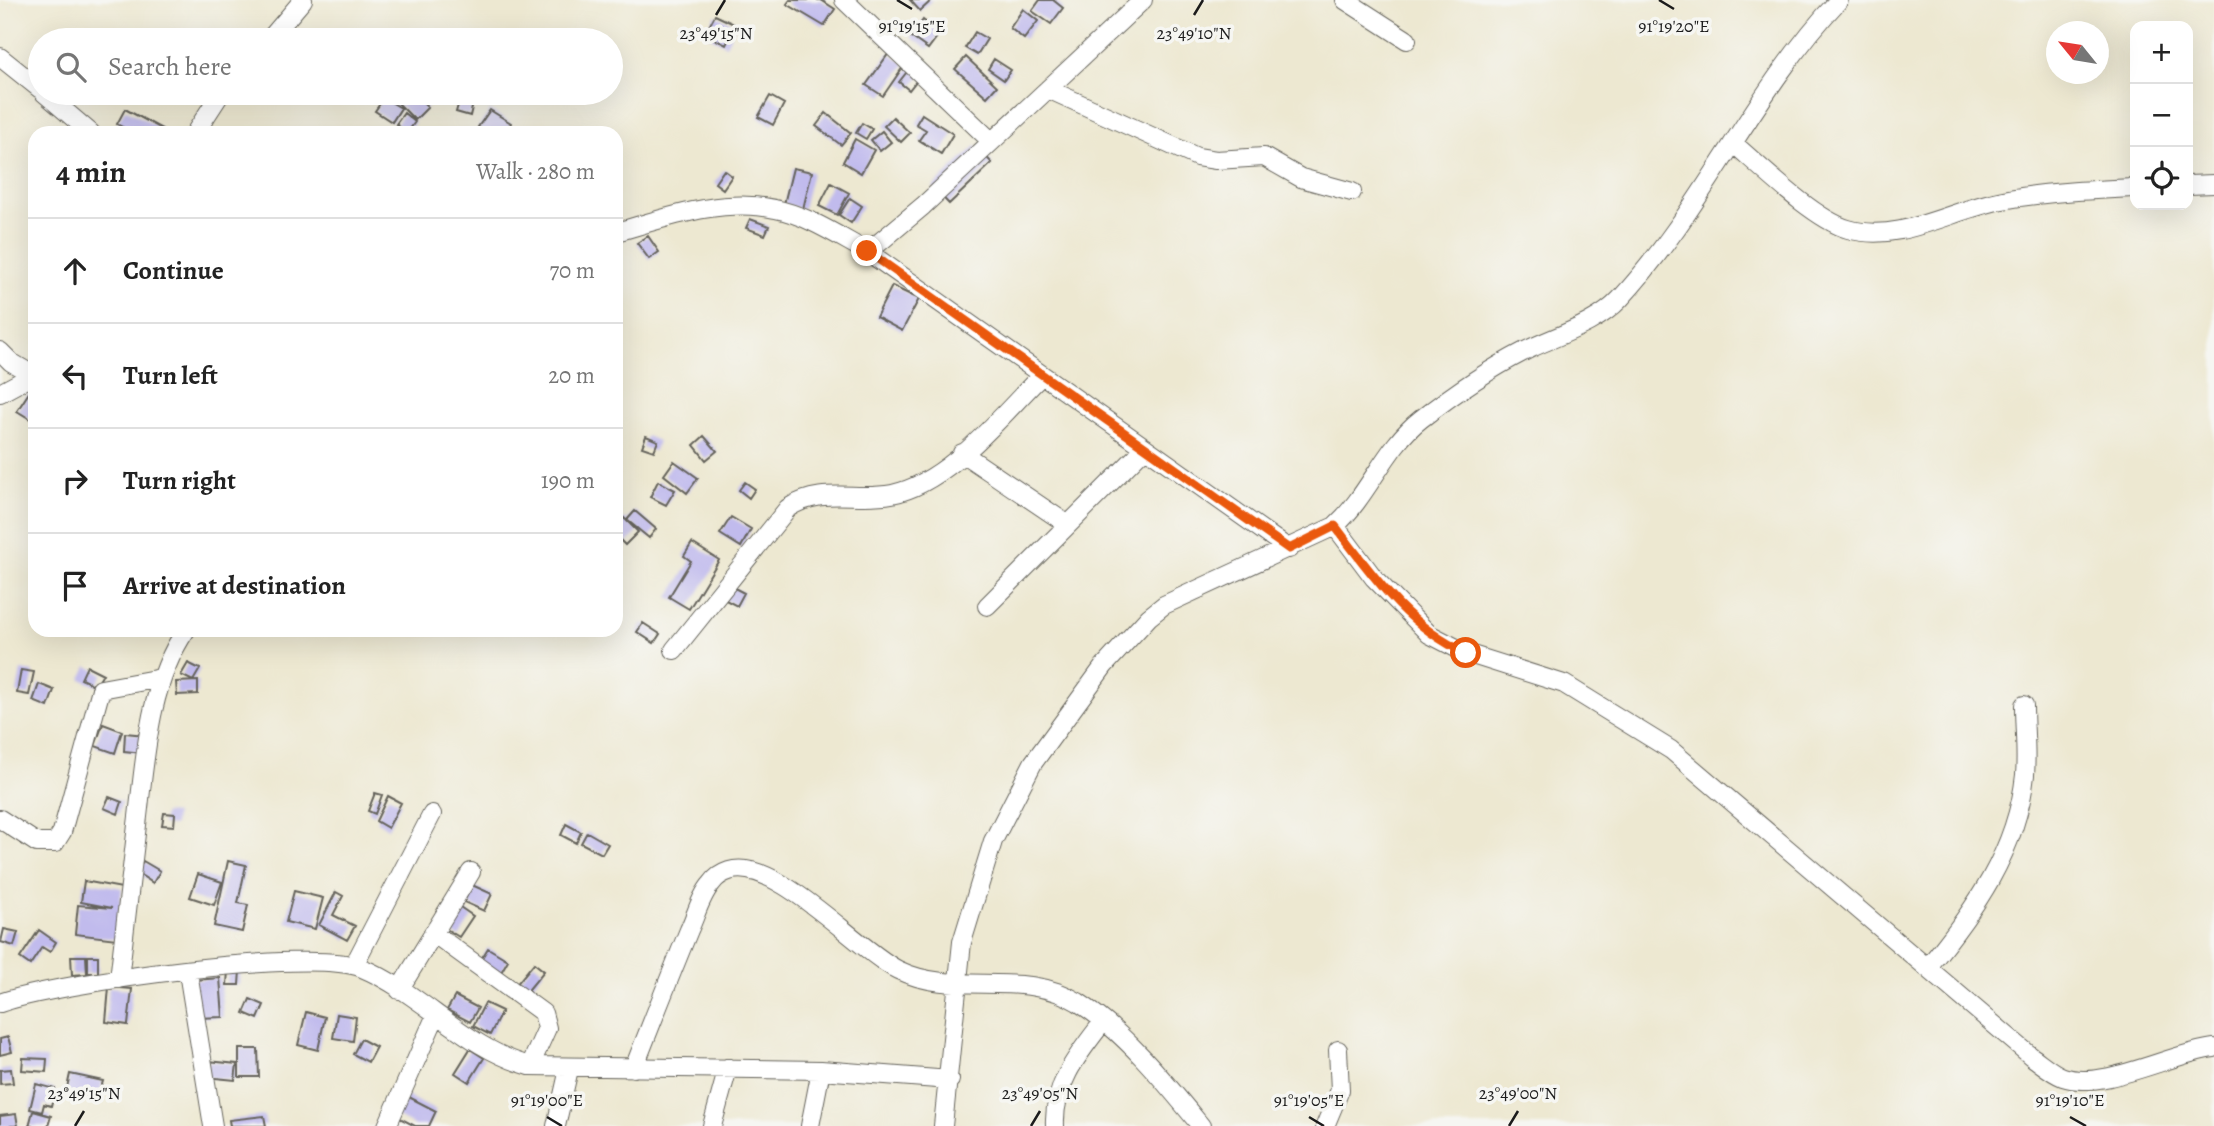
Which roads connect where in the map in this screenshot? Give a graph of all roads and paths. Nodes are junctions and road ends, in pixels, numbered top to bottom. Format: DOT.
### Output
graph roads {
  1 [pos="303,0"];
  2 [pos="844,0"];
  3 [pos="1143,0"];
  4 [pos="1345,0"];
  5 [pos="1839,0"];
  6 [pos="279,28"];
  7 [pos="1407,40"];
  8 [pos="0,57"];
  9 [pos="28,79"];
  10 [pos="1048,89"];
  11 [pos="58,105"];
  12 [pos="215,105"];
  13 [pos="82,126"];
  14 [pos="206,126"];
  15 [pos="991,141"];
  16 [pos="1733,143"];
  17 [pos="2214,184"];
  18 [pos="2193,186"];
  19 [pos="2130,188"];
  20 [pos="1352,192"];
  21 [pos="623,230"];
  22 [pos="867,251"];
  23 [pos="0,351"];
  24 [pos="28,370"];
  25 [pos="1042,375"];
  26 [pos="28,377"];
  27 [pos="0,393"];
  28 [pos="1145,448"];
  29 [pos="962,453"];
  30 [pos="1067,524"];
  31 [pos="1335,526"];
  32 [pos="1289,549"];
  33 [pos="987,606"];
  34 [pos="181,637"];
  35 [pos="674,650"];
  36 [pos="161,678"];
  37 [pos="2024,705"];
  38 [pos="432,814"];
  39 [pos="0,819"];
  40 [pos="471,872"];
  41 [pos="433,933"];
  42 [pos="354,965"];
  43 [pos="1927,968"];
  44 [pos="188,972"];
  45 [pos="119,979"];
  46 [pos="956,985"];
  47 [pos="399,990"];
  48 [pos="0,1003"];
  49 [pos="436,1015"];
  50 [pos="1103,1022"];
  51 [pos="2214,1048"];
  52 [pos="1338,1050"];
  53 [pos="530,1066"];
  54 [pos="634,1068"];
  55 [pos="727,1068"];
  56 [pos="569,1069"];
  57 [pos="821,1070"];
  58 [pos="950,1080"];
  59 [pos="213,1126"];
  60 [pos="387,1126"];
  61 [pos="556,1126"];
  62 [pos="712,1126"];
  63 [pos="810,1126"];
  64 [pos="943,1126"];
  65 [pos="1055,1126"];
  66 [pos="1200,1126"];
  67 [pos="1325,1126"];
  1 -- 6 [label="street"];
  2 -- 15 [label="street"];
  3 -- 10 [label="street"];
  4 -- 7 [label="street"];
  5 -- 16 [label="street"];
  8 -- 9 [label="street"];
  10 -- 15 [label="street"];
  10 -- 20 [label="street"];
  11 -- 13 [label="street"];
  12 -- 14 [label="street"];
  15 -- 22 [label="street"];
  16 -- 19 [label="street"];
  16 -- 31 [label="street"];
  17 -- 18 [label="street"];
  21 -- 22 [label="street"];
  22 -- 25 [label="street"];
  23 -- 24 [label="street"];
  25 -- 28 [label="street"];
  25 -- 29 [label="street"];
  26 -- 27 [label="street"];
  28 -- 30 [label="street"];
  28 -- 32 [label="street"];
  29 -- 30 [label="street"];
  29 -- 35 [label="street"];
  30 -- 33 [label="street"];
  31 -- 32 [label="street"];
  31 -- 43 [label="street"];
  32 -- 46 [label="street"];
  34 -- 36 [label="street"];
  36 -- 39 [label="street"];
  36 -- 45 [label="street"];
  37 -- 43 [label="street"];
  38 -- 42 [label="street"];
  40 -- 41 [label="street"];
  41 -- 47 [label="street"];
  41 -- 53 [label="street"];
  42 -- 44 [label="street"];
  42 -- 47 [label="street"];
  43 -- 51 [label="street"];
  44 -- 45 [label="street"];
  44 -- 59 [label="street"];
  45 -- 48 [label="street"];
  46 -- 50 [label="street"];
  46 -- 54 [label="street"];
  46 -- 58 [label="street"];
  47 -- 49 [label="street"];
  49 -- 53 [label="street"];
  49 -- 60 [label="street"];
  50 -- 65 [label="street"];
  50 -- 66 [label="street"];
  52 -- 67 [label="street"];
  53 -- 56 [label="street"];
  54 -- 55 [label="street"];
  54 -- 56 [label="street"];
  55 -- 57 [label="street"];
  55 -- 62 [label="street"];
  56 -- 61 [label="street"];
  57 -- 58 [label="street"];
  57 -- 63 [label="street"];
  58 -- 64 [label="street"];
}
